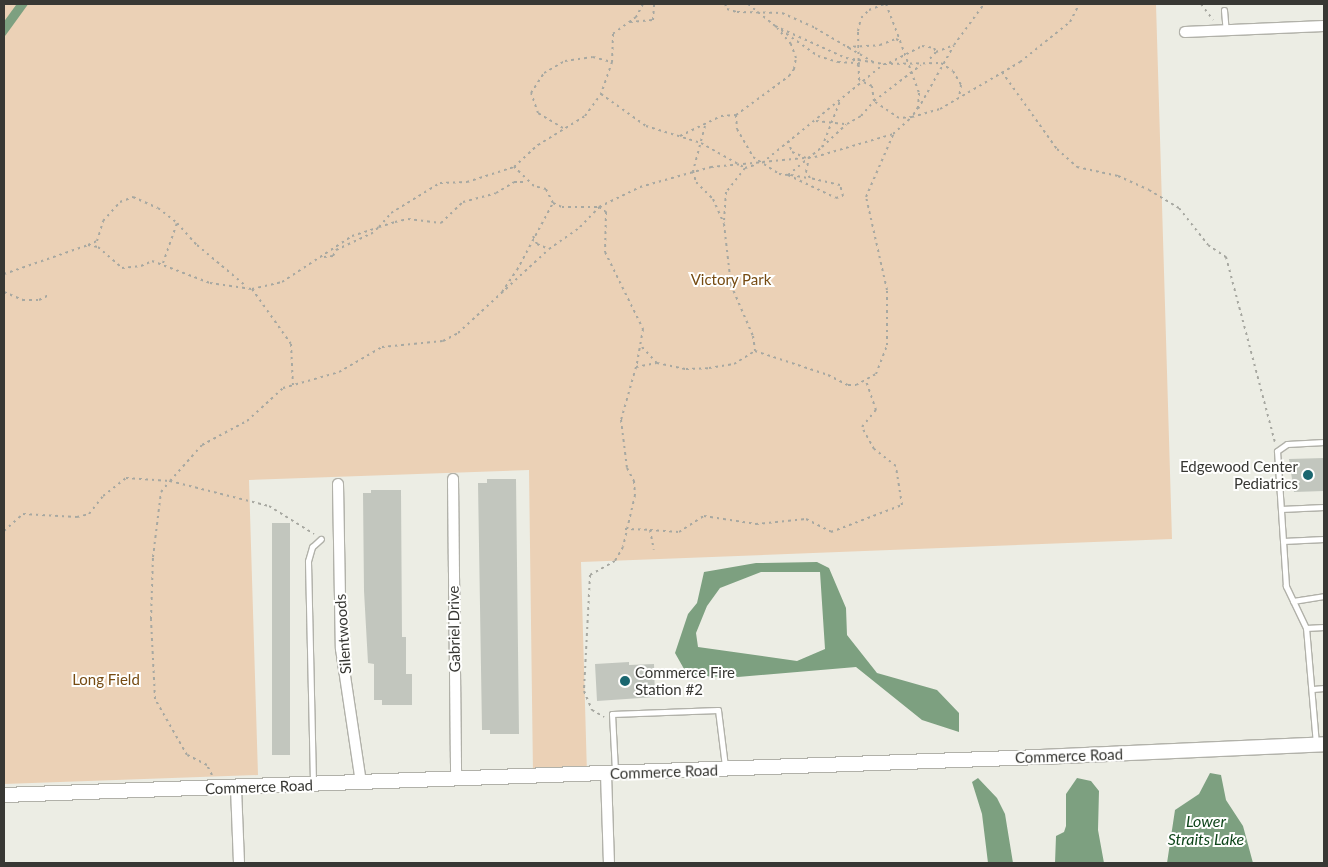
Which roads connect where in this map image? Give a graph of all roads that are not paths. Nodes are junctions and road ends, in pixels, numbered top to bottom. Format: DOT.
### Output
graph roads {
  1 [pos="1224,10"];
  2 [pos="1324,26"];
  3 [pos="1226,31"];
  4 [pos="1185,32"];
  5 [pos="1324,442"];
  6 [pos="453,479"];
  7 [pos="338,484"];
  8 [pos="1324,507"];
  9 [pos="1281,509"];
  10 [pos="1324,538"];
  11 [pos="321,539"];
  12 [pos="1283,541"];
  13 [pos="1324,596"];
  14 [pos="1293,601"];
  15 [pos="1324,627"];
  16 [pos="1306,628"];
  17 [pos="1324,688"];
  18 [pos="1313,689"];
  19 [pos="1320,744"];
  20 [pos="725,769"];
  21 [pos="610,774"];
  22 [pos="456,780"];
  23 [pos="361,783"];
  24 [pos="313,785"];
  25 [pos="236,788"];
  26 [pos="4,795"];
  27 [pos="239,863"];
  28 [pos="609,863"];
  1 -- 3 [label="lane"];
  2 -- 3 [label="street"];
  3 -- 4 [label="street"];
  5 -- 9 [label="lane"];
  6 -- 22 [label="street, Gabriel Drive"];
  7 -- 23 [label="street, Silentwoods"];
  8 -- 9 [label="lane"];
  9 -- 12 [label="lane"];
  10 -- 12 [label="lane"];
  11 -- 24 [label="lane"];
  12 -- 14 [label="lane"];
  13 -- 14 [label="lane"];
  14 -- 16 [label="lane"];
  15 -- 16 [label="lane"];
  16 -- 18 [label="lane"];
  17 -- 18 [label="lane"];
  18 -- 19 [label="lane"];
  19 -- 20 [label="main road, Commerce Road"];
  20 -- 21 [label="main road, Commerce Road"];
  20 -- 21 [label="lane"];
  21 -- 22 [label="main road, Commerce Road"];
  21 -- 28 [label="street"];
  22 -- 23 [label="main road, Commerce Road"];
  23 -- 24 [label="main road, Commerce Road"];
  24 -- 25 [label="main road, Commerce Road"];
  25 -- 26 [label="main road, Commerce Road"];
  25 -- 27 [label="street"];
}
